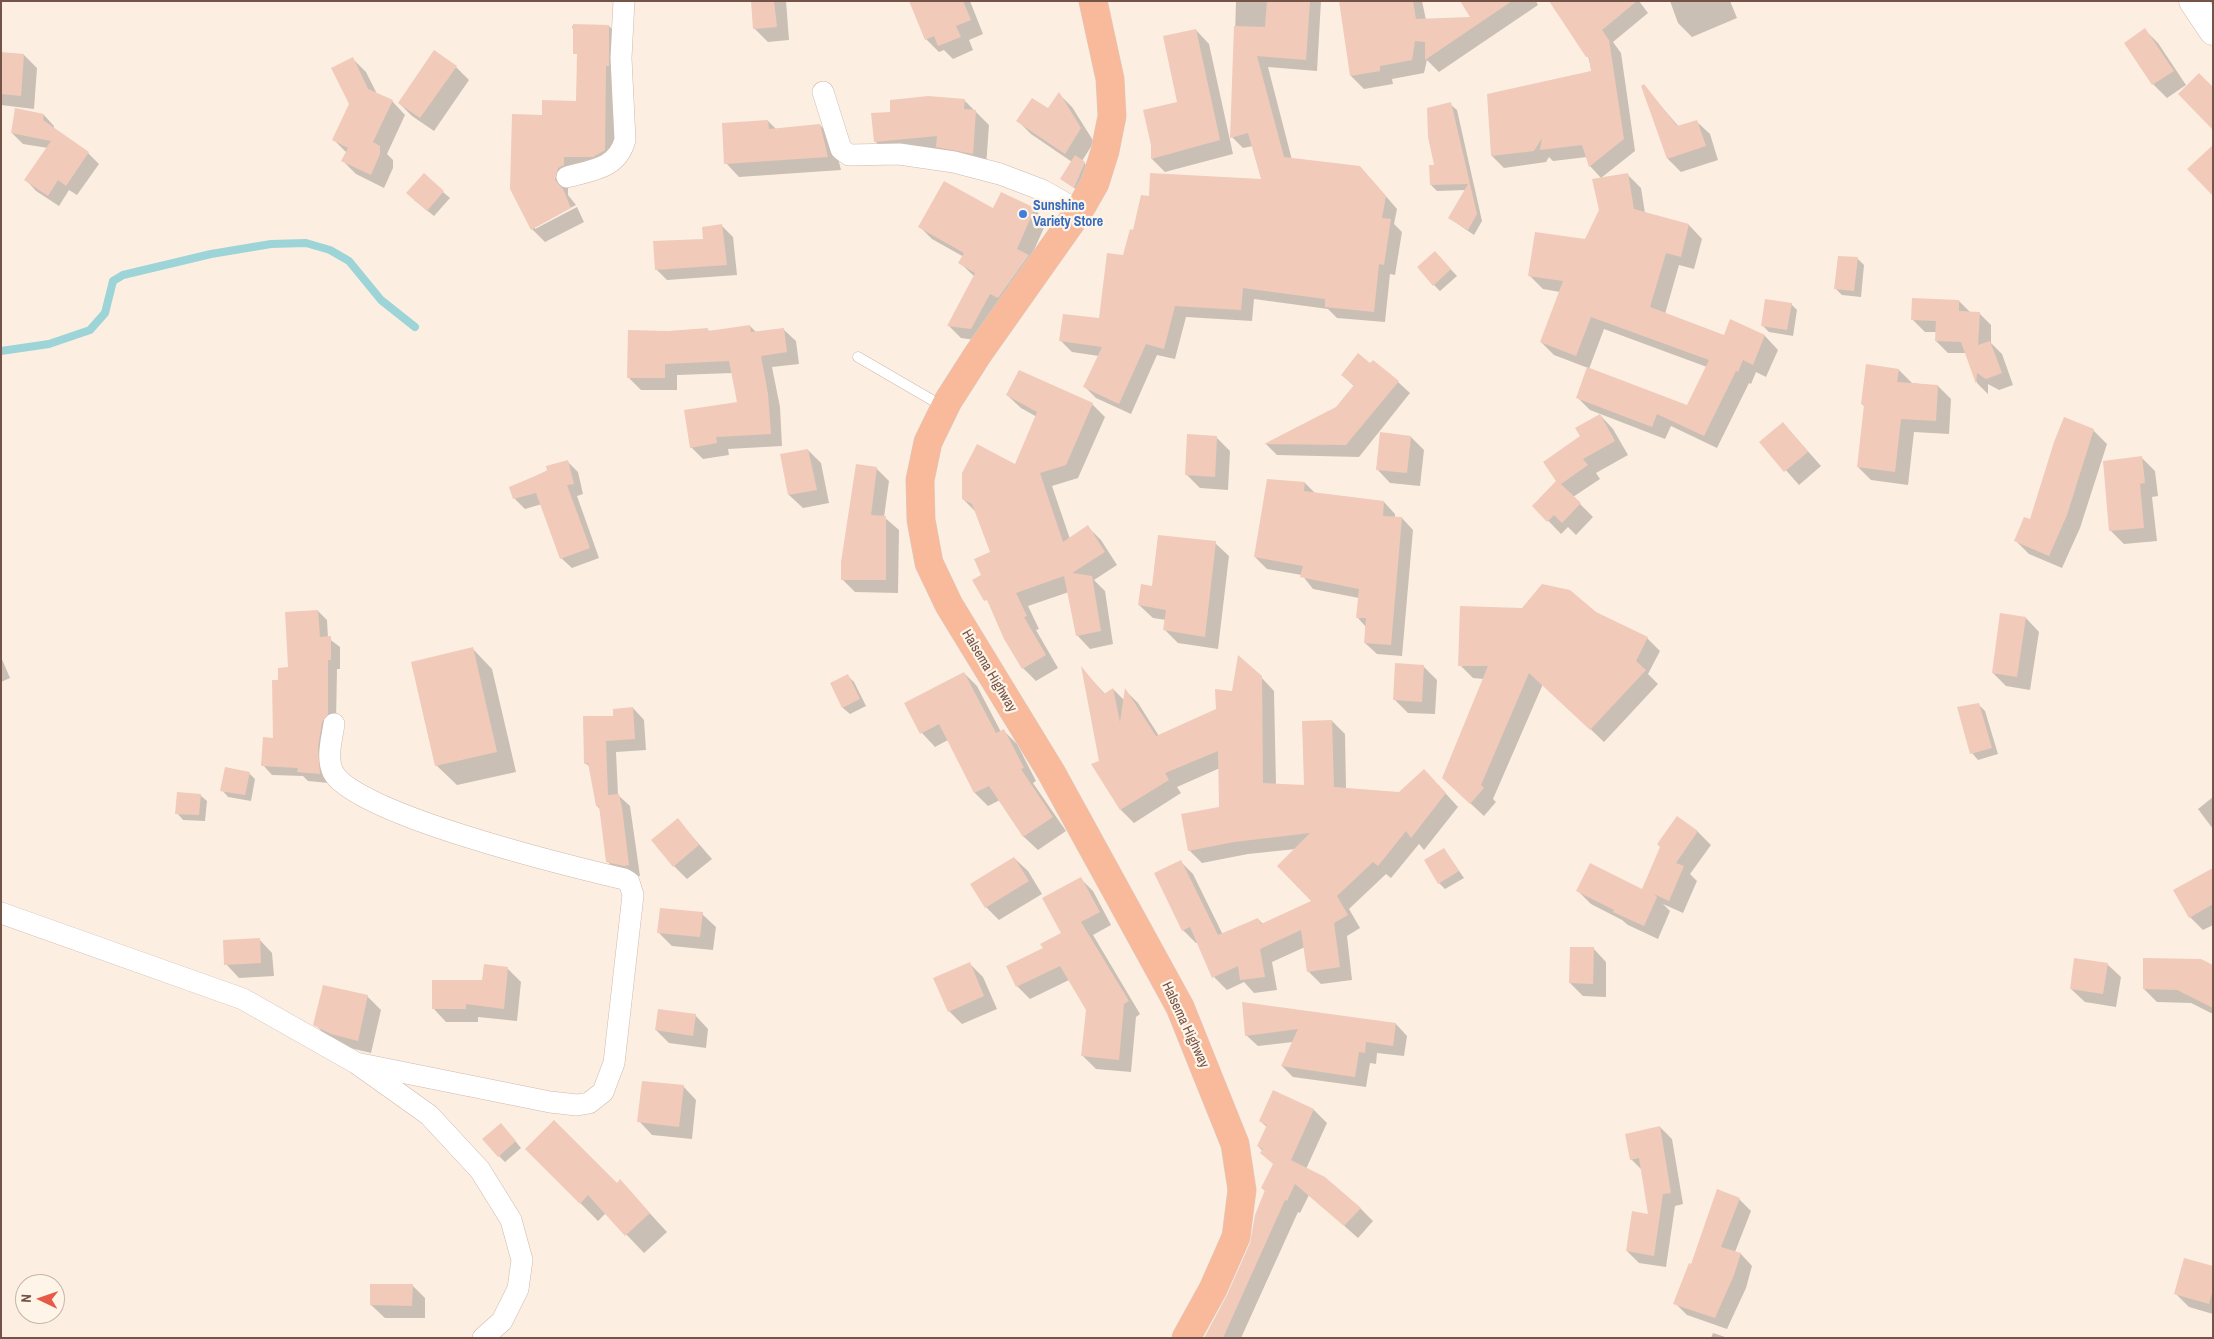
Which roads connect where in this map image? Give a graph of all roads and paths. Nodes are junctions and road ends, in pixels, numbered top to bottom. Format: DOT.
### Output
graph roads {
  1 [pos="624,1"];
  2 [pos="1092,1"];
  3 [pos="2193,1"];
  4 [pos="2213,31"];
  5 [pos="823,92"];
  6 [pos="567,176"];
  7 [pos="1079,211"];
  8 [pos="858,357"];
  9 [pos="945,408"];
  10 [pos="334,724"];
  11 [pos="1,913"];
  12 [pos="356,1063"];
  13 [pos="410,1074"];
  14 [pos="428,1115"];
  15 [pos="483,1338"];
  16 [pos="1186,1338"];
  1 -- 6 [label="street"];
  2 -- 7 [label="highway, Halsema Highway"];
  3 -- 4 [label="main road"];
  5 -- 7 [label="street"];
  7 -- 9 [label="highway, Halsema Highway"];
  8 -- 9 [label="lane"];
  9 -- 16 [label="highway, Halsema Highway"];
  10 -- 13 [label="street"];
  11 -- 12 [label="street"];
  12 -- 13 [label="street"];
  12 -- 14 [label="street"];
  13 -- 14 [label="street"];
  14 -- 15 [label="street"];
}
